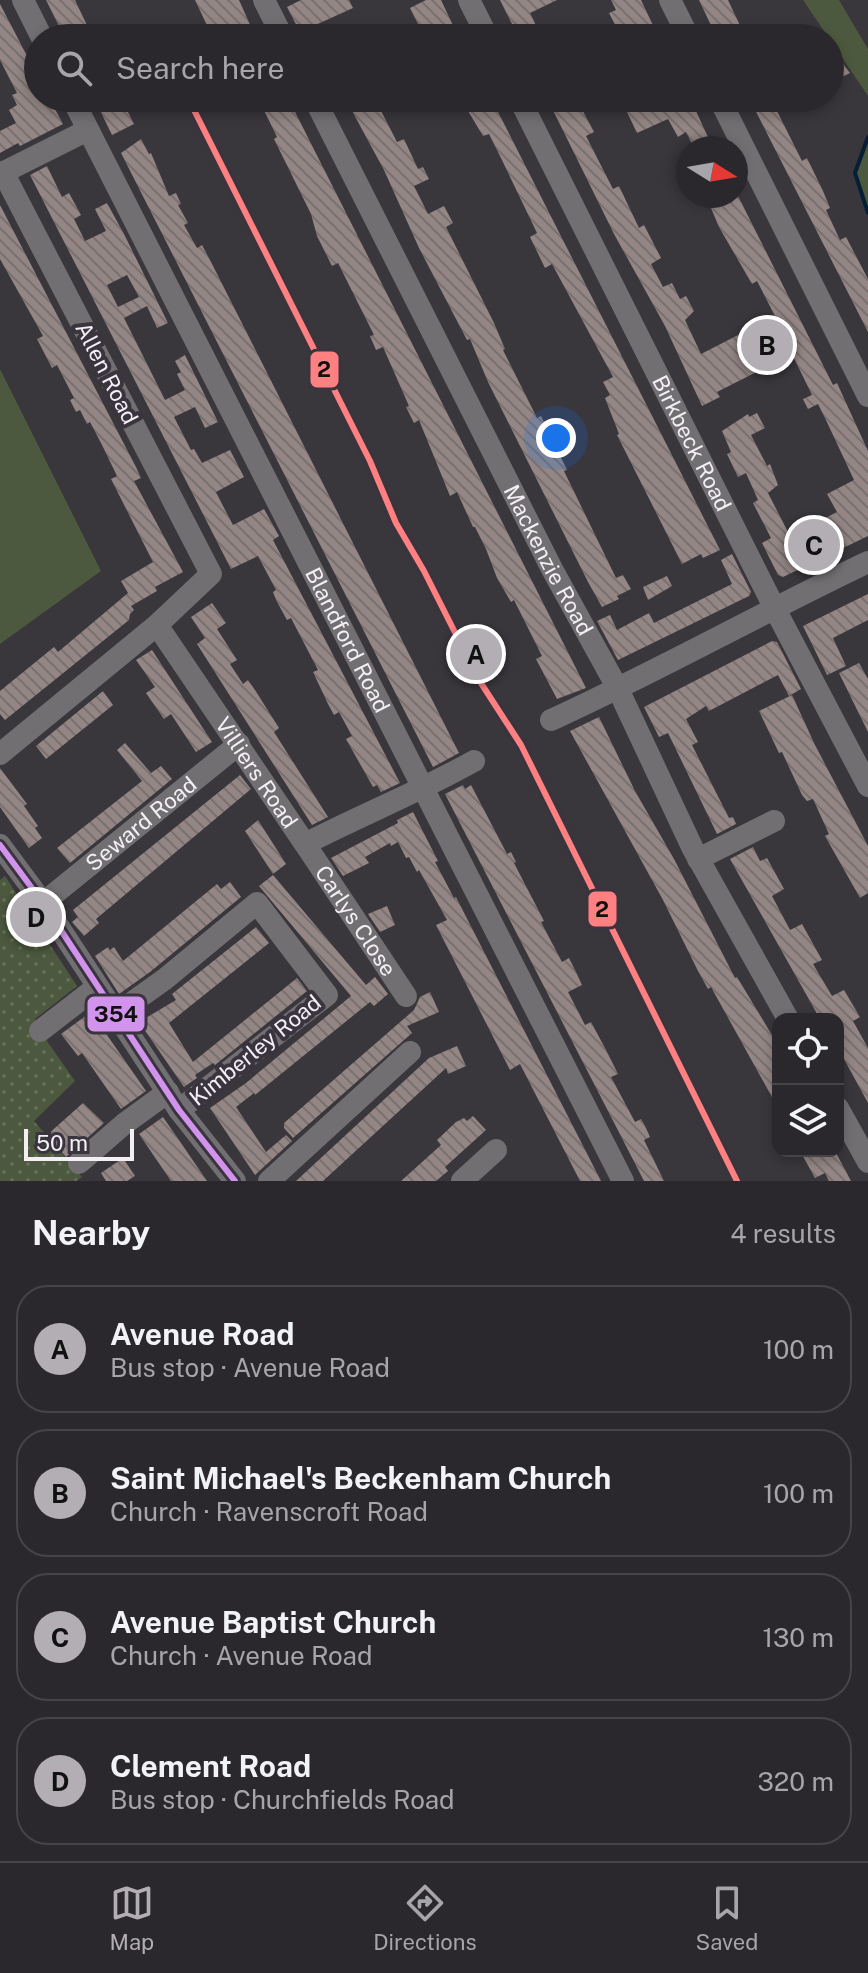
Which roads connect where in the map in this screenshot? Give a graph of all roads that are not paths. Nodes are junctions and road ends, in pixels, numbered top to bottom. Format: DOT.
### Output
graph roads {
  1 [pos="23,0"];
  2 [pos="264,0"];
  3 [pos="469,0"];
  4 [pos="670,0"];
  5 [pos="35,24"];
  6 [pos="276,24"];
  7 [pos="481,24"];
  8 [pos="682,24"];
  9 [pos="79,112"];
  10 [pos="321,112"];
  11 [pos="526,112"];
  12 [pos="726,112"];
  13 [pos="88,130"];
  14 [pos="2,173"];
  15 [pos="868,396"];
  16 [pos="868,562"];
  17 [pos="774,607"];
  18 [pos="157,625"];
  19 [pos="618,689"];
  20 [pos="551,720"];
  21 [pos="239,744"];
  22 [pos="0,754"];
  23 [pos="474,761"];
  24 [pos="868,786"];
  25 [pos="423,789"];
  26 [pos="774,821"];
  27 [pos="305,844"];
  28 [pos="0,845"];
  29 [pos="698,859"];
  30 [pos="43,903"];
  31 [pos="97,987"];
  32 [pos="406,996"];
  33 [pos="785,1013"];
  34 [pos="116,1014"];
  35 [pos="40,1031"];
  36 [pos="410,1052"];
  37 [pos="174,1101"];
  38 [pos="844,1119"];
  39 [pos="496,1150"];
  40 [pos="868,1162"];
  41 [pos="79,1163"];
  42 [pos="235,1181"];
  43 [pos="269,1181"];
  44 [pos="462,1181"];
  45 [pos="623,1181"];
  1 -- 5 [label="street"];
  2 -- 6 [label="street"];
  3 -- 7 [label="street"];
  4 -- 8 [label="street"];
  9 -- 13 [label="street, Blandford Road"];
  10 -- 19 [label="street, Mackenzie Road"];
  11 -- 17 [label="street, Birkbeck Road"];
  12 -- 15 [label="street"];
  13 -- 14 [label="street"];
  13 -- 25 [label="street, Blandford Road"];
  14 -- 18 [label="street, Allen Road"];
  16 -- 17 [label="street"];
  17 -- 19 [label="street"];
  17 -- 24 [label="street, Birkbeck Road"];
  18 -- 21 [label="street, Villiers Road"];
  18 -- 22 [label="street"];
  19 -- 20 [label="street"];
  19 -- 29 [label="street, Mackenzie Road"];
  21 -- 27 [label="street, Villiers Road"];
  21 -- 30 [label="street, Seward Road"];
  23 -- 25 [label="street, Villiers Road"];
  25 -- 27 [label="street, Villiers Road"];
  25 -- 45 [label="street, Blandford Road"];
  26 -- 29 [label="street"];
  27 -- 32 [label="street, Carlys Close"];
  28 -- 30 [label="street"];
  29 -- 33 [label="street, Mackenzie Road"];
  30 -- 31 [label="street"];
  31 -- 34 [label="street"];
  31 -- 35 [label="street"];
  34 -- 37 [label="street"];
  34 -- 37 [label="street, Kimberley Road"];
  36 -- 43 [label="street"];
  37 -- 41 [label="street"];
  37 -- 42 [label="street"];
  38 -- 40 [label="street"];
  39 -- 44 [label="street"];
}
